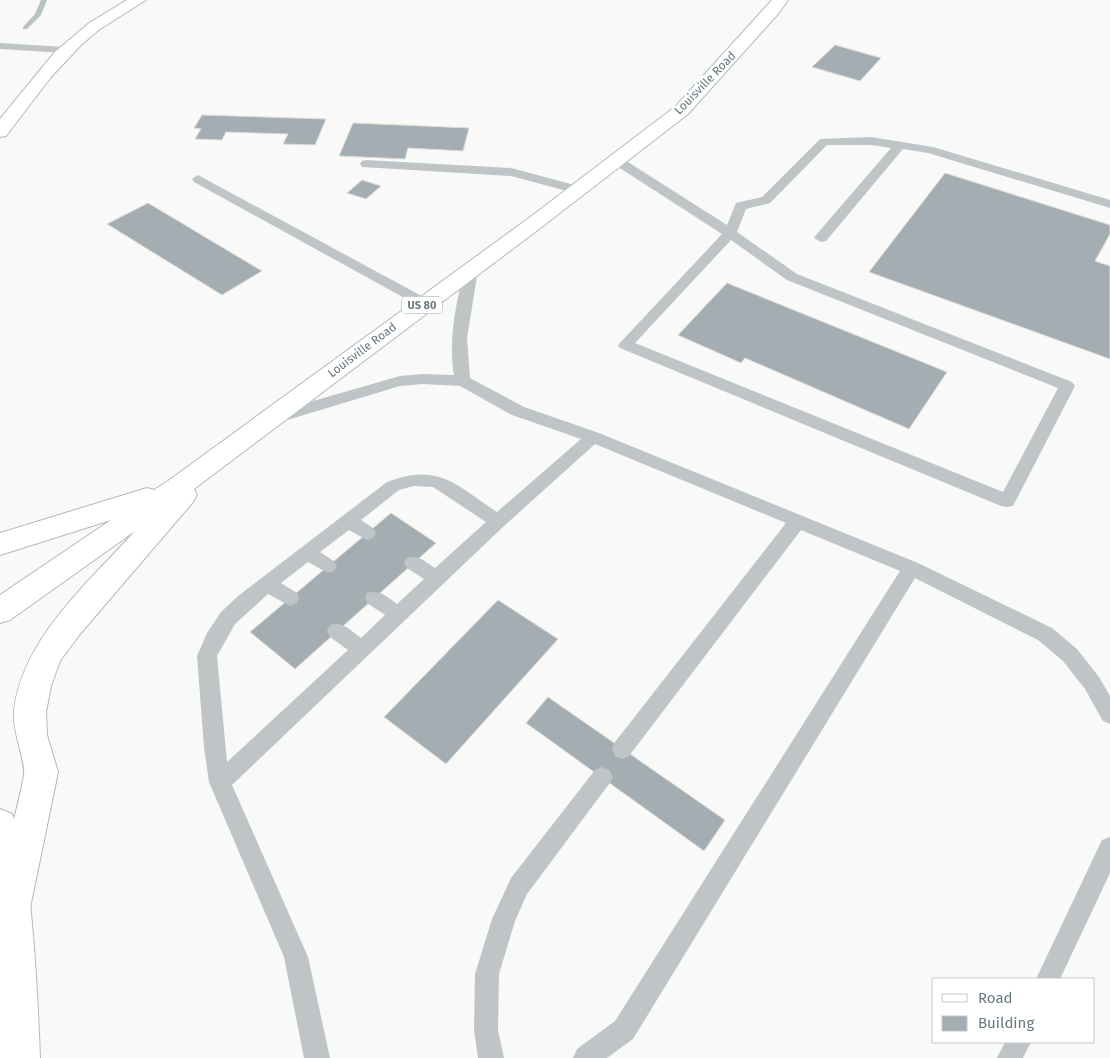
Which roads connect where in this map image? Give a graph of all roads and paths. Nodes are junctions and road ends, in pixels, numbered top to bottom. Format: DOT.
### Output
graph roads {
  1 [pos="138,0"];
  2 [pos="779,3"];
  3 [pos="0,46"];
  4 [pos="65,50"];
  5 [pos="0,132"];
  6 [pos="900,145"];
  7 [pos="616,160"];
  8 [pos="366,164"];
  9 [pos="198,179"];
  10 [pos="578,190"];
  11 [pos="1110,204"];
  12 [pos="730,233"];
  13 [pos="821,238"];
  14 [pos="470,270"];
  15 [pos="424,303"];
  16 [pos="463,381"];
  17 [pos="265,421"];
  18 [pos="593,437"];
  19 [pos="218,456"];
  20 [pos="177,488"];
  21 [pos="798,520"];
  22 [pos="348,521"];
  23 [pos="498,521"];
  24 [pos="367,533"];
  25 [pos="0,544"];
  26 [pos="307,553"];
  27 [pos="413,563"];
  28 [pos="328,566"];
  29 [pos="912,568"];
  30 [pos="437,579"];
  31 [pos="267,584"];
  32 [pos="290,598"];
  33 [pos="374,598"];
  34 [pos="0,611"];
  35 [pos="399,615"];
  36 [pos="337,631"];
  37 [pos="362,649"];
  38 [pos="1110,715"];
  39 [pos="622,748"];
  40 [pos="602,777"];
  41 [pos="220,782"];
  42 [pos="0,826"];
  43 [pos="1110,848"];
  44 [pos="12,908"];
  45 [pos="1048,978"];
  46 [pos="9,984"];
  47 [pos="1018,1043"];
  48 [pos="20,1058"];
  49 [pos="317,1058"];
  50 [pos="491,1058"];
  51 [pos="586,1058"];
  52 [pos="1010,1058"];
  1 -- 4 [label="main road"];
  2 -- 7 [label="main road, Louisville Road / US 80"];
  3 -- 4 [label="lane"];
  4 -- 5 [label="main road"];
  6 -- 11 [label="lane"];
  6 -- 12 [label="lane"];
  6 -- 13 [label="lane"];
  7 -- 10 [label="main road, Louisville Road / US 80"];
  7 -- 12 [label="lane"];
  8 -- 10 [label="lane"];
  9 -- 15 [label="lane"];
  10 -- 14 [label="main road, Louisville Road / US 80"];
  12 -- 12 [label="lane"];
  14 -- 15 [label="main road, Louisville Road / US 80"];
  14 -- 16 [label="lane"];
  15 -- 17 [label="main road, Louisville Road / US 80"];
  16 -- 17 [label="lane"];
  16 -- 18 [label="lane"];
  17 -- 19 [label="main road, Louisville Road / US 80"];
  18 -- 21 [label="lane"];
  18 -- 23 [label="lane"];
  19 -- 20 [label="main road, Louisville Road / US 80"];
  19 -- 44 [label="main road"];
  20 -- 25 [label="main road"];
  20 -- 34 [label="main road, Louisville Road / US 80"];
  21 -- 29 [label="lane"];
  21 -- 39 [label="lane"];
  22 -- 23 [label="lane"];
  22 -- 24 [label="lane"];
  22 -- 26 [label="lane"];
  23 -- 30 [label="lane"];
  26 -- 28 [label="lane"];
  26 -- 31 [label="lane"];
  27 -- 30 [label="lane"];
  29 -- 38 [label="lane"];
  29 -- 51 [label="lane"];
  30 -- 35 [label="lane"];
  31 -- 32 [label="lane"];
  31 -- 41 [label="lane"];
  33 -- 35 [label="lane"];
  35 -- 37 [label="lane"];
  36 -- 37 [label="lane"];
  37 -- 41 [label="lane"];
  40 -- 50 [label="lane"];
  41 -- 49 [label="lane"];
  42 -- 44 [label="main road"];
  43 -- 45 [label="lane"];
  44 -- 46 [label="main road"];
  46 -- 48 [label="main road"];
  47 -- 52 [label="lane"];
}
